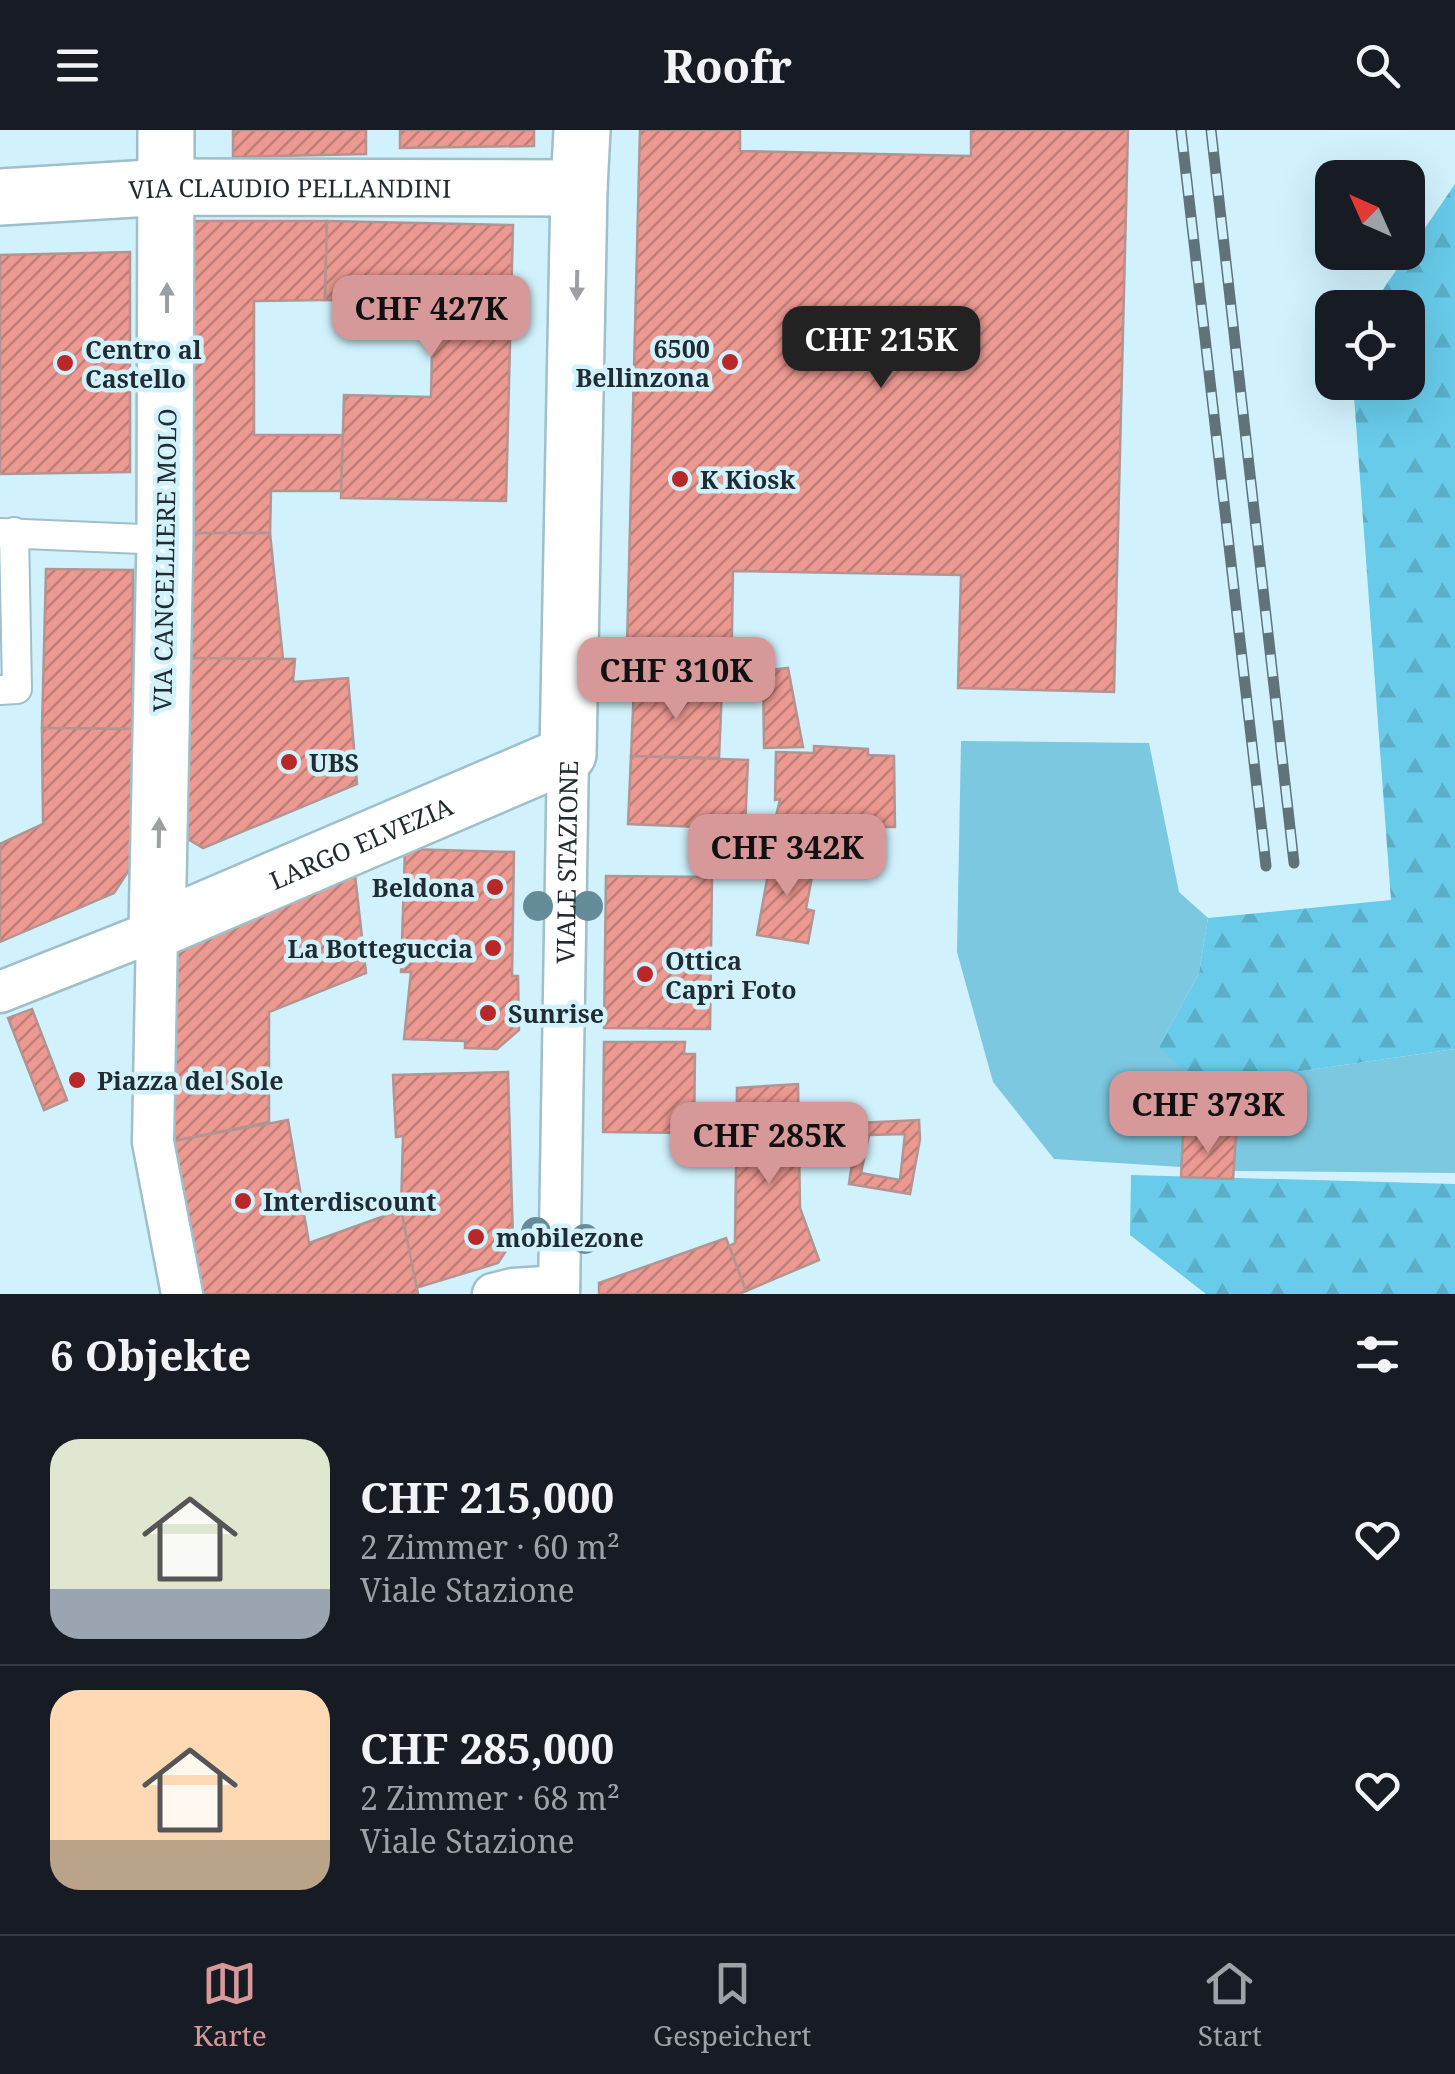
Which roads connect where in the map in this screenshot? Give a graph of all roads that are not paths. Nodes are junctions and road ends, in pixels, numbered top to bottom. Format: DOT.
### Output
graph roads {
  1 [pos="166,130"];
  2 [pos="582,130"];
  3 [pos="168,187"];
  4 [pos="579,188"];
  5 [pos="0,196"];
  6 [pos="7,533"];
  7 [pos="165,540"];
  8 [pos="0,690"];
  9 [pos="568,754"];
  10 [pos="157,930"];
  11 [pos="0,992"];
  12 [pos="559,1290"];
  13 [pos="182,1294"];
  14 [pos="493,1294"];
  1 -- 3 [label="street, VIA CANCELLIERE MOLO"];
  2 -- 4 [label="street, VIALE STAZIONE"];
  3 -- 4 [label="street, VIA CLAUDIO PELLANDINI"];
  3 -- 5 [label="street, VIA CLAUDIO PELLANDINI"];
  7 -- 3 [label="street, VIA CANCELLIERE MOLO, one-way"];
  4 -- 9 [label="street, VIALE STAZIONE, one-way"];
  6 -- 7 [label="lane"];
  6 -- 8 [label="lane"];
  10 -- 7 [label="street, VIA CANCELLIERE MOLO, one-way"];
  9 -- 10 [label="street, LARGO ELVEZIA"];
  9 -- 12 [label="street, VIALE STAZIONE"];
  10 -- 11 [label="street"];
  10 -- 13 [label="street"];
  12 -- 14 [label="street"];
}
